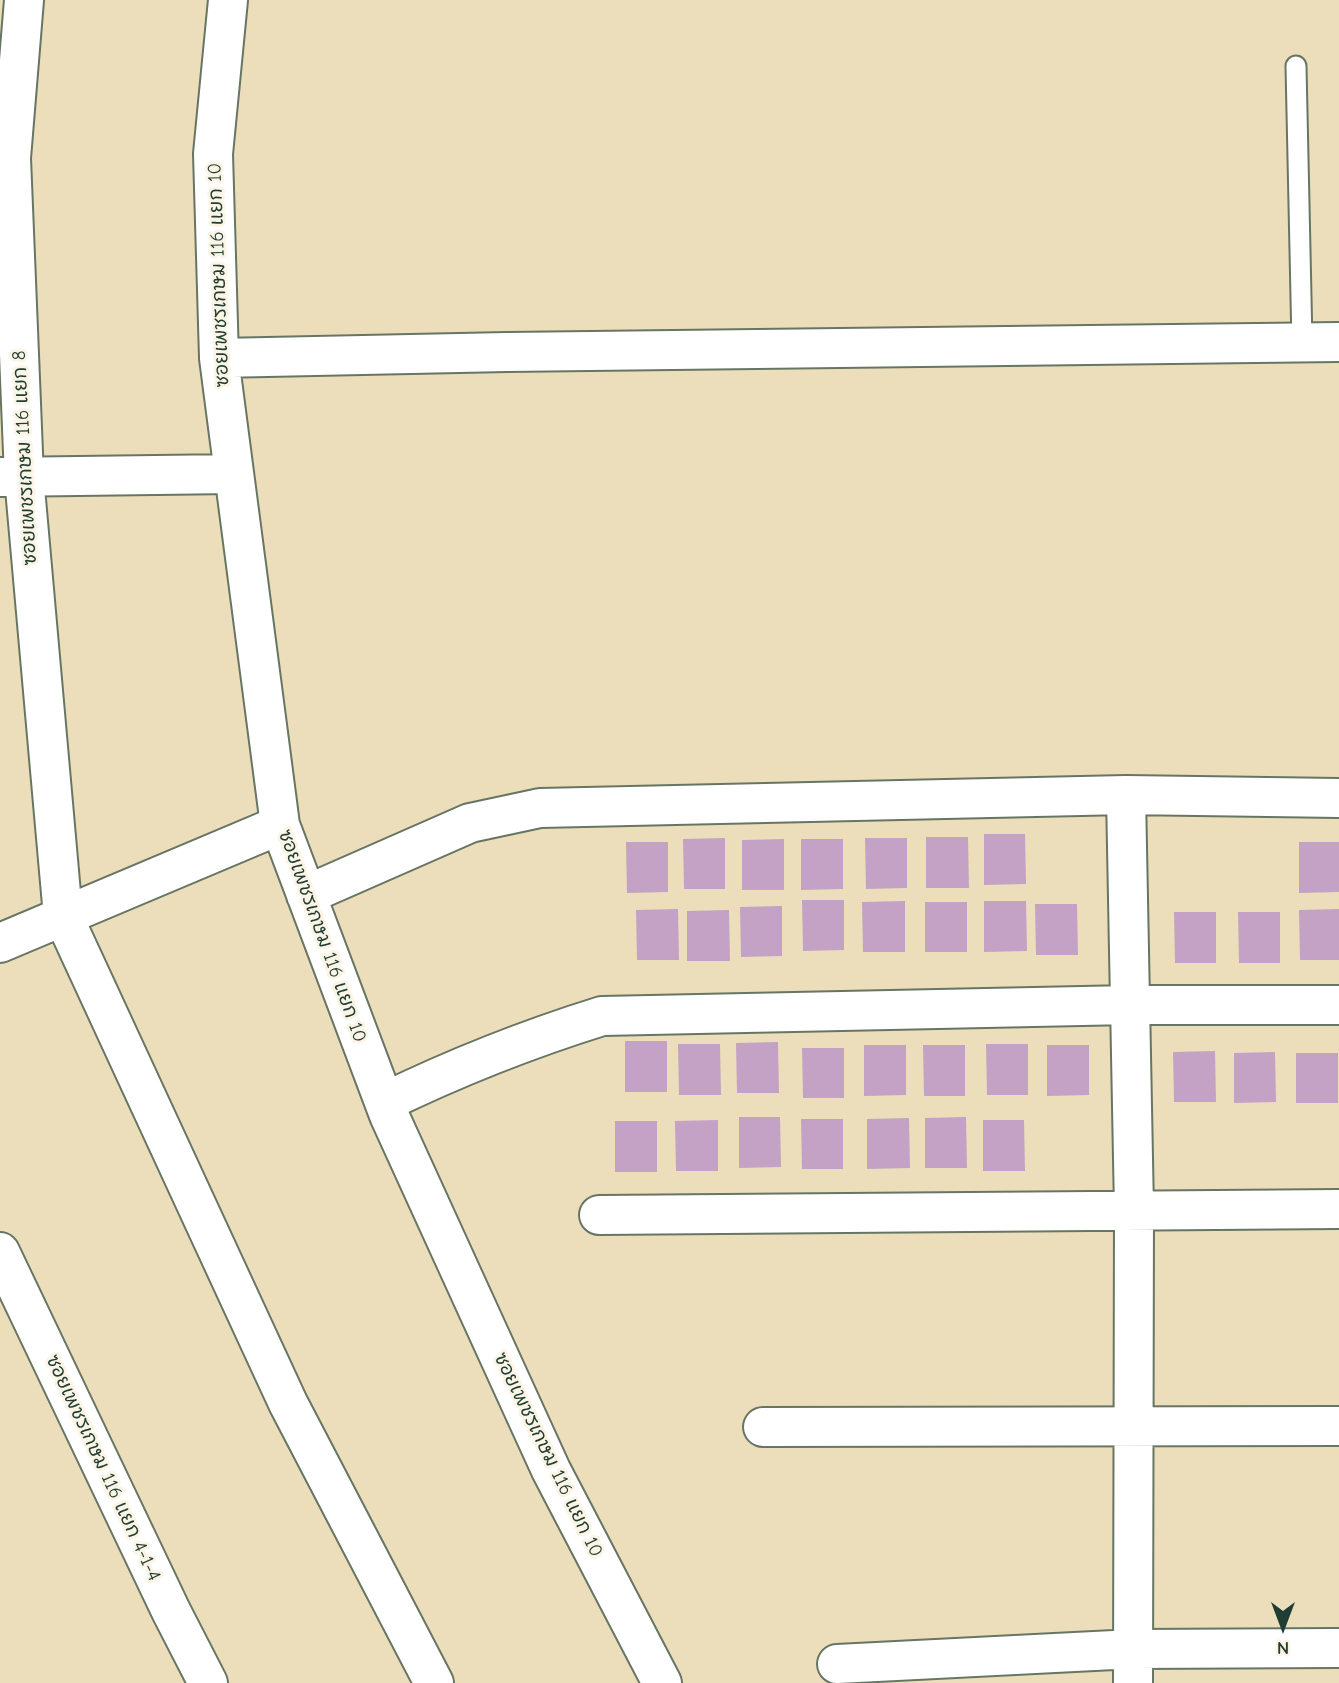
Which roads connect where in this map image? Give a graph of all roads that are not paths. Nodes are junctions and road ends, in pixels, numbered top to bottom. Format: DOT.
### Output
graph roads {
  1 [pos="24,0"];
  2 [pos="228,0"];
  3 [pos="1296,66"];
  4 [pos="1321,343"];
  5 [pos="219,358"];
  6 [pos="234,474"];
  7 [pos="12,477"];
  8 [pos="1126,795"];
  9 [pos="1339,798"];
  10 [pos="280,825"];
  11 [pos="306,895"];
  12 [pos="63,916"];
  13 [pos="0,943"];
  14 [pos="1130,1005"];
  15 [pos="1339,1005"];
  16 [pos="384,1102"];
  17 [pos="1339,1209"];
  18 [pos="1134,1210"];
  19 [pos="599,1215"];
  20 [pos="0,1252"];
  21 [pos="1339,1426"];
  22 [pos="763,1427"];
  23 [pos="1134,1428"];
  24 [pos="1339,1648"];
  25 [pos="837,1664"];
  26 [pos="1134,1666"];
  27 [pos="208,1683"];
  28 [pos="434,1683"];
  29 [pos="662,1683"];
  1 -- 7 [label="street, ซอยเพชรเกษม 116 แยก 8"];
  2 -- 5 [label="street, ซอยเพชรเกษม 116 แยก 10"];
  3 -- 4 [label="lane"];
  4 -- 5 [label="street"];
  5 -- 6 [label="street, ซอยเพชรเกษม 116 แยก 10"];
  6 -- 7 [label="street"];
  6 -- 10 [label="street, ซอยเพชรเกษม 116 แยก 10"];
  7 -- 12 [label="street, ซอยเพชรเกษม 116 แยก 8"];
  8 -- 9 [label="street"];
  8 -- 11 [label="street"];
  8 -- 14 [label="street"];
  10 -- 11 [label="street, ซอยเพชรเกษม 116 แยก 10"];
  10 -- 12 [label="street"];
  11 -- 16 [label="street, ซอยเพชรเกษม 116 แยก 10"];
  12 -- 13 [label="street"];
  12 -- 28 [label="street, ซอยเพชรเกษม 116 แยก 8"];
  14 -- 15 [label="street"];
  14 -- 16 [label="street"];
  14 -- 18 [label="street"];
  16 -- 29 [label="street, ซอยเพชรเกษม 116 แยก 10"];
  17 -- 18 [label="street"];
  18 -- 19 [label="street"];
  18 -- 23 [label="street"];
  20 -- 27 [label="street, ซอยเพชรเกษม 116 แยก 4-1-4"];
  21 -- 23 [label="street"];
  22 -- 23 [label="street"];
  23 -- 26 [label="street"];
  24 -- 26 [label="street"];
  25 -- 26 [label="street"];
}
